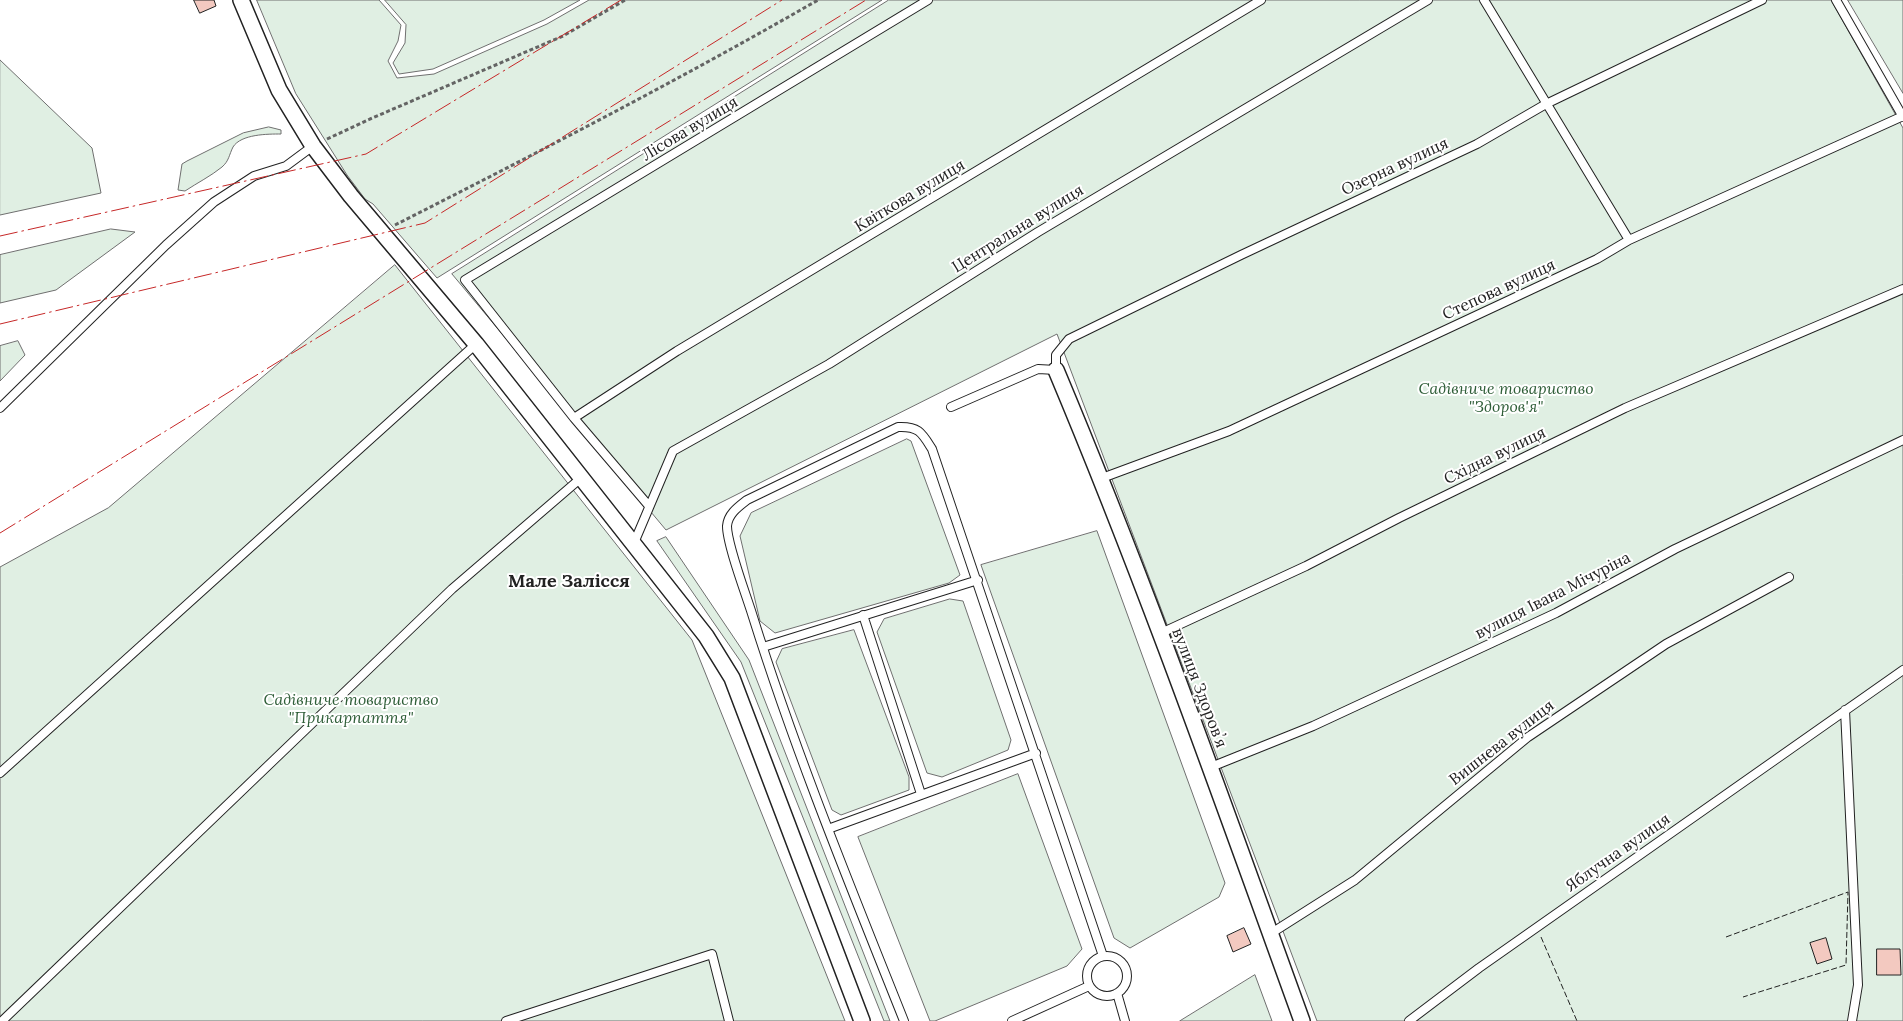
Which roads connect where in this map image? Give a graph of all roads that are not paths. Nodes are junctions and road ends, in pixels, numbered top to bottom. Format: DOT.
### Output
graph roads {
  1 [pos="241,0"];
  2 [pos="928,0"];
  3 [pos="1261,0"];
  4 [pos="1428,0"];
  5 [pos="1484,0"];
  6 [pos="1762,0"];
  7 [pos="1836,0"];
  8 [pos="1546,104"];
  9 [pos="1903,116"];
  10 [pos="313,146"];
  11 [pos="1629,240"];
  12 [pos="1903,289"];
  13 [pos="476,344"];
  14 [pos="1056,370"];
  15 [pos="951,407"];
  16 [pos="0,408"];
  17 [pos="574,418"];
  18 [pos="1903,440"];
  19 [pos="581,478"];
  20 [pos="1102,478"];
  21 [pos="649,506"];
  22 [pos="634,543"];
  23 [pos="1789,577"];
  24 [pos="978,580"];
  25 [pos="863,616"];
  26 [pos="1159,634"];
  27 [pos="762,647"];
  28 [pos="1903,670"];
  29 [pos="1845,710"];
  30 [pos="1036,753"];
  31 [pos="1211,767"];
  32 [pos="0,773"];
  33 [pos="921,794"];
  34 [pos="828,829"];
  35 [pos="1270,934"];
  36 [pos="1103,956"];
  37 [pos="1089,986"];
  38 [pos="1117,993"];
  39 [pos="2,1021"];
  40 [pos="506,1021"];
  41 [pos="729,1021"];
  42 [pos="862,1021"];
  43 [pos="904,1021"];
  44 [pos="1012,1021"];
  45 [pos="1125,1021"];
  46 [pos="1302,1021"];
  47 [pos="1409,1021"];
  48 [pos="1852,1021"];
  1 -- 10 [label="street"];
  2 -- 17 [label="lane, Лісова вулиця"];
  3 -- 17 [label="lane, Квіткова вулиця"];
  4 -- 21 [label="lane, Центральна вулиця"];
  5 -- 8 [label="lane"];
  6 -- 8 [label="lane, Озерна вулиця"];
  7 -- 9 [label="lane"];
  8 -- 11 [label="lane"];
  8 -- 14 [label="lane, Озерна вулиця"];
  9 -- 11 [label="lane, Степова вулиця"];
  10 -- 13 [label="street"];
  10 -- 16 [label="lane"];
  11 -- 20 [label="lane, Степова вулиця"];
  12 -- 26 [label="lane, Східна вулиця"];
  13 -- 19 [label="street"];
  13 -- 32 [label="lane"];
  14 -- 15 [label="lane"];
  14 -- 20 [label="street, вулиця Здоровʼя"];
  17 -- 21 [label="lane"];
  18 -- 31 [label="lane, вулиця Івана Мічуріна"];
  19 -- 22 [label="street"];
  19 -- 39 [label="lane"];
  20 -- 26 [label="street, вулиця Здоровʼя"];
  21 -- 22 [label="lane, Центральна вулиця"];
  22 -- 42 [label="street"];
  23 -- 35 [label="lane, Вишнева вулиця"];
  24 -- 25 [label="lane"];
  24 -- 27 [label="lane"];
  24 -- 30 [label="lane"];
  25 -- 27 [label="lane"];
  25 -- 33 [label="lane"];
  26 -- 31 [label="street, вулиця Здоровʼя"];
  27 -- 34 [label="lane"];
  28 -- 29 [label="lane, Яблучна вулиця"];
  29 -- 47 [label="lane, Яблучна вулиця"];
  29 -- 48 [label="lane"];
  30 -- 33 [label="lane"];
  30 -- 36 [label="lane"];
  31 -- 35 [label="street, вулиця Здоровʼя"];
  33 -- 34 [label="lane"];
  34 -- 43 [label="lane"];
  35 -- 46 [label="street, вулиця Здоровʼя"];
  36 -- 37 [label="lane"];
  36 -- 38 [label="lane"];
  37 -- 38 [label="lane"];
  37 -- 44 [label="lane"];
  38 -- 45 [label="lane"];
  40 -- 41 [label="lane"];
}
